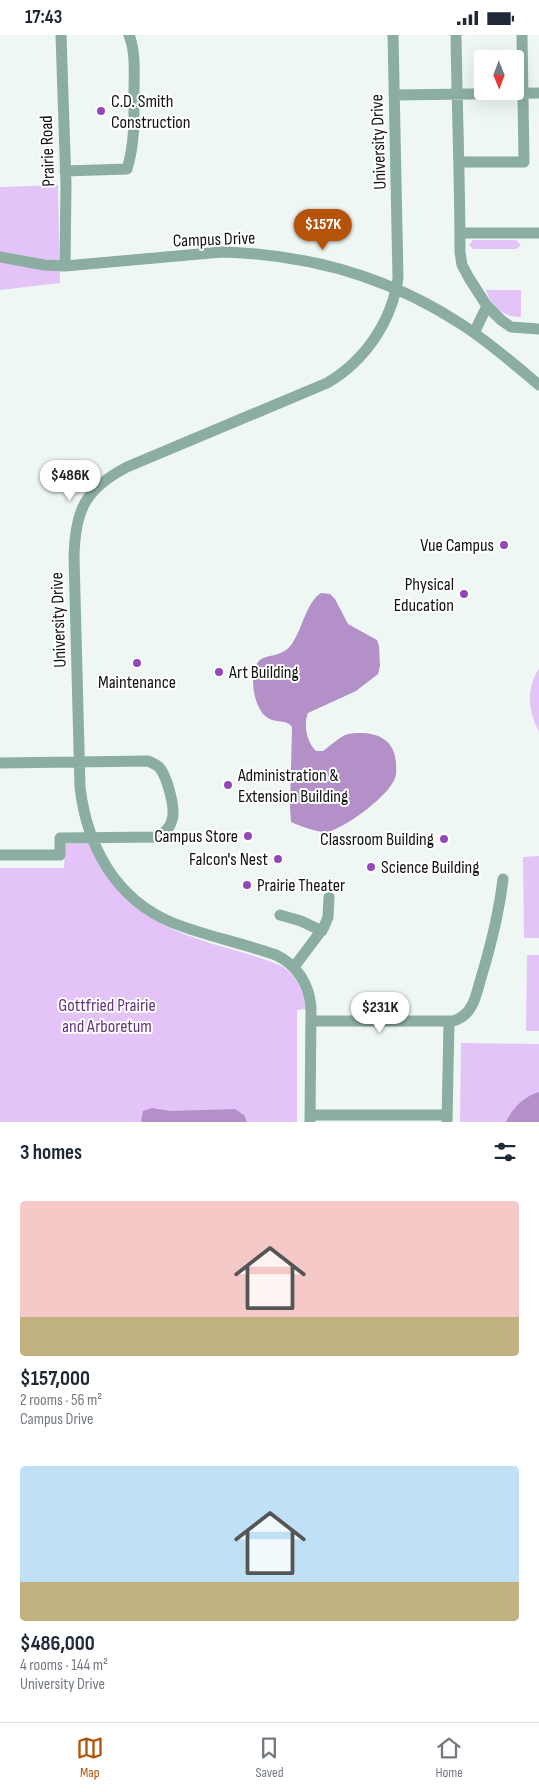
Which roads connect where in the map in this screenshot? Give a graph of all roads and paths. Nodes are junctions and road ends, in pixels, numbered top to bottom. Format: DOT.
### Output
graph roads {
  1 [pos="61,35"];
  2 [pos="129,35"];
  3 [pos="393,35"];
  4 [pos="456,35"];
  5 [pos="522,35"];
  6 [pos="522,50"];
  7 [pos="524,93"];
  8 [pos="539,93"];
  9 [pos="457,94"];
  10 [pos="474,94"];
  11 [pos="394,95"];
  12 [pos="523,100"];
  13 [pos="459,162"];
  14 [pos="65,171"];
  15 [pos="460,233"];
  16 [pos="539,233"];
  17 [pos="0,257"];
  18 [pos="65,266"];
  19 [pos="397,289"];
  20 [pos="487,306"];
  21 [pos="539,329"];
  22 [pos="474,333"];
  23 [pos="539,385"];
  24 [pos="0,763"];
  25 [pos="79,763"];
  26 [pos="91,838"];
  27 [pos="0,855"];
  28 [pos="504,879"];
  29 [pos="329,897"];
  30 [pos="280,915"];
  31 [pos="322,931"];
  32 [pos="294,967"];
  33 [pos="311,1021"];
  34 [pos="448,1021"];
  35 [pos="447,1118"];
  36 [pos="310,1119"];
  1 -- 14 [label="street, Prairie Road"];
  2 -- 14 [label="street"];
  3 -- 11 [label="street, University Drive"];
  4 -- 9 [label="street"];
  5 -- 6 [label="street"];
  7 -- 8 [label="street"];
  9 -- 10 [label="street"];
  9 -- 11 [label="street"];
  9 -- 13 [label="street"];
  11 -- 19 [label="street, University Drive"];
  12 -- 13 [label="street"];
  13 -- 15 [label="street"];
  14 -- 18 [label="street, Prairie Road"];
  15 -- 16 [label="street"];
  15 -- 20 [label="street"];
  17 -- 18 [label="street, Campus Drive"];
  18 -- 19 [label="street, Campus Drive"];
  19 -- 22 [label="street, Campus Drive"];
  19 -- 25 [label="street, University Drive"];
  20 -- 21 [label="street"];
  20 -- 22 [label="street"];
  22 -- 23 [label="street, Campus Drive"];
  24 -- 25 [label="street"];
  25 -- 26 [label="street, University Drive"];
  25 -- 26 [label="street"];
  26 -- 27 [label="street"];
  26 -- 32 [label="street, University Drive"];
  28 -- 34 [label="street"];
  29 -- 31 [label="street"];
  30 -- 31 [label="street"];
  31 -- 32 [label="street"];
  32 -- 33 [label="street, University Drive"];
  33 -- 34 [label="street"];
  33 -- 36 [label="street, University Drive"];
  34 -- 35 [label="street"];
  35 -- 36 [label="street"];
}
